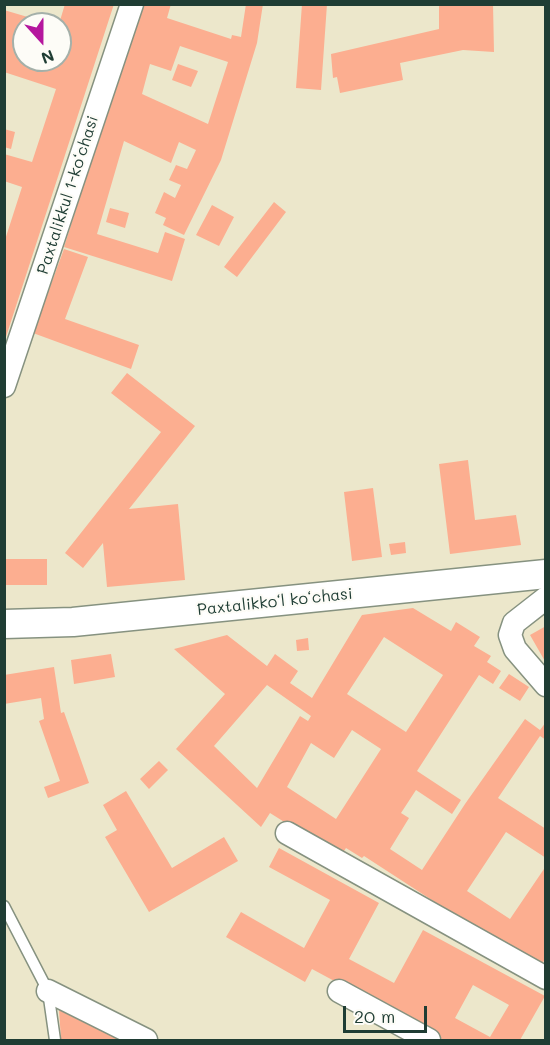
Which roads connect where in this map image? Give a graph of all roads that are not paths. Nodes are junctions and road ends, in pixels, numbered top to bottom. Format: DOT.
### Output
graph roads {
  1 [pos="132,4"];
  2 [pos="4,386"];
  3 [pos="546,574"];
  4 [pos="546,598"];
  5 [pos="4,624"];
  6 [pos="546,685"];
  7 [pos="286,833"];
  8 [pos="4,906"];
  9 [pos="546,978"];
  10 [pos="48,991"];
  11 [pos="339,991"];
  12 [pos="55,1041"];
  13 [pos="146,1041"];
  14 [pos="429,1041"];
  1 -- 2 [label="street, Paxtalikkul 1-koʻchasi"];
  3 -- 5 [label="street, Paxtalikkoʻl koʻchasi"];
  4 -- 6 [label="street"];
  7 -- 9 [label="street"];
  8 -- 10 [label="lane"];
  10 -- 12 [label="lane"];
  10 -- 13 [label="street"];
  11 -- 14 [label="street"];
}
